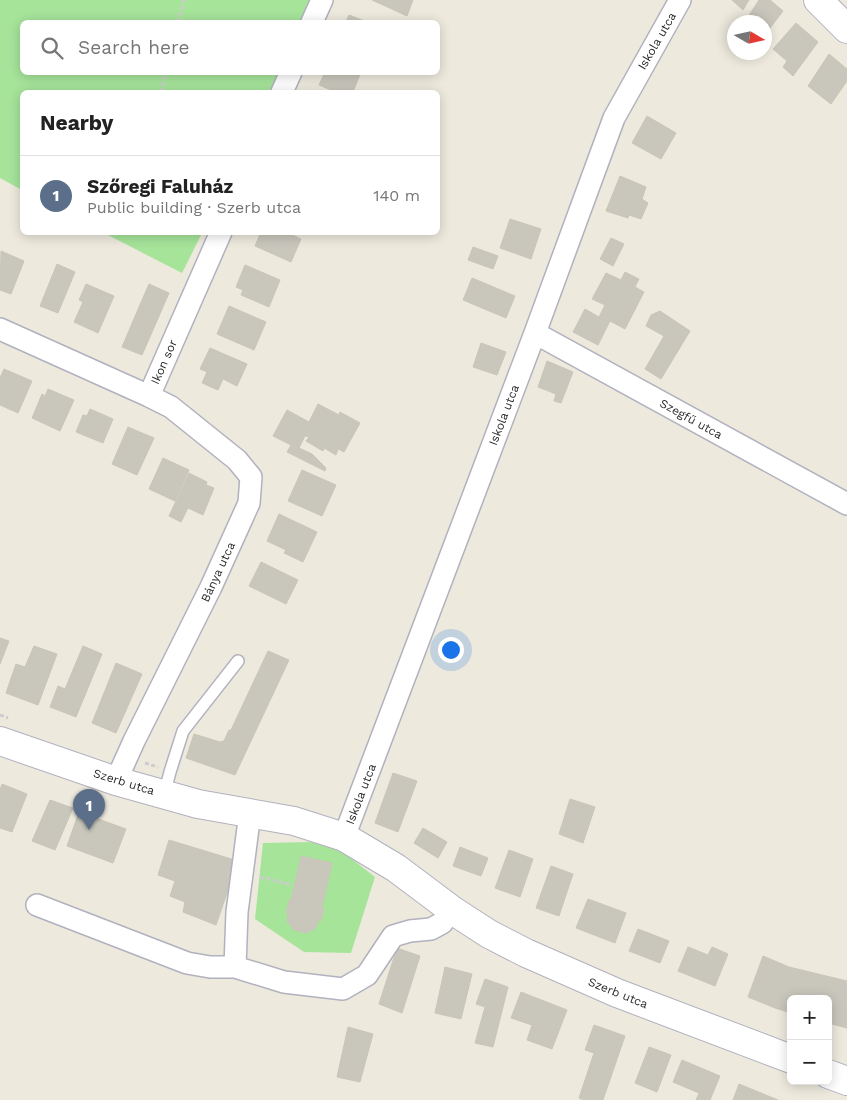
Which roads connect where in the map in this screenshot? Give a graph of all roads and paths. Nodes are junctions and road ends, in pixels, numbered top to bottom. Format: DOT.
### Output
graph roads {
  1 [pos="184,0"];
  2 [pos="322,0"];
  3 [pos="680,0"];
  4 [pos="818,0"];
  5 [pos="179,20"];
  6 [pos="313,20"];
  7 [pos="847,29"];
  8 [pos="165,75"];
  9 [pos="289,75"];
  10 [pos="162,90"];
  11 [pos="283,90"];
  12 [pos="220,235"];
  13 [pos="0,329"];
  14 [pos="535,333"];
  15 [pos="150,396"];
  16 [pos="847,504"];
  17 [pos="238,661"];
  18 [pos="0,741"];
  19 [pos="116,781"];
  20 [pos="164,795"];
  21 [pos="250,813"];
  22 [pos="344,837"];
  23 [pos="260,877"];
  24 [pos="292,885"];
  25 [pos="36,905"];
  26 [pos="452,910"];
  27 [pos="235,967"];
  28 [pos="787,1058"];
  29 [pos="832,1075"];
  30 [pos="847,1081"];
  1 -- 5 [label="path"];
  2 -- 6 [label="street"];
  3 -- 14 [label="street, Iskola utca"];
  4 -- 7 [label="main road"];
  8 -- 10 [label="path"];
  9 -- 11 [label="street"];
  12 -- 15 [label="street, Ikon sor"];
  13 -- 15 [label="street, Ikon sor"];
  14 -- 16 [label="street, Szegfű utca"];
  14 -- 22 [label="street, Iskola utca"];
  15 -- 19 [label="street, Bánya utca"];
  17 -- 20 [label="lane"];
  18 -- 19 [label="main road, Szerb utca"];
  19 -- 20 [label="main road, Szerb utca"];
  20 -- 21 [label="main road, Szerb utca"];
  21 -- 22 [label="main road, Szerb utca"];
  21 -- 27 [label="street"];
  22 -- 26 [label="main road, Szerb utca"];
  23 -- 24 [label="path"];
  25 -- 27 [label="street"];
  26 -- 27 [label="street"];
  26 -- 28 [label="main road, Szerb utca"];
  29 -- 30 [label="main road"];
}
